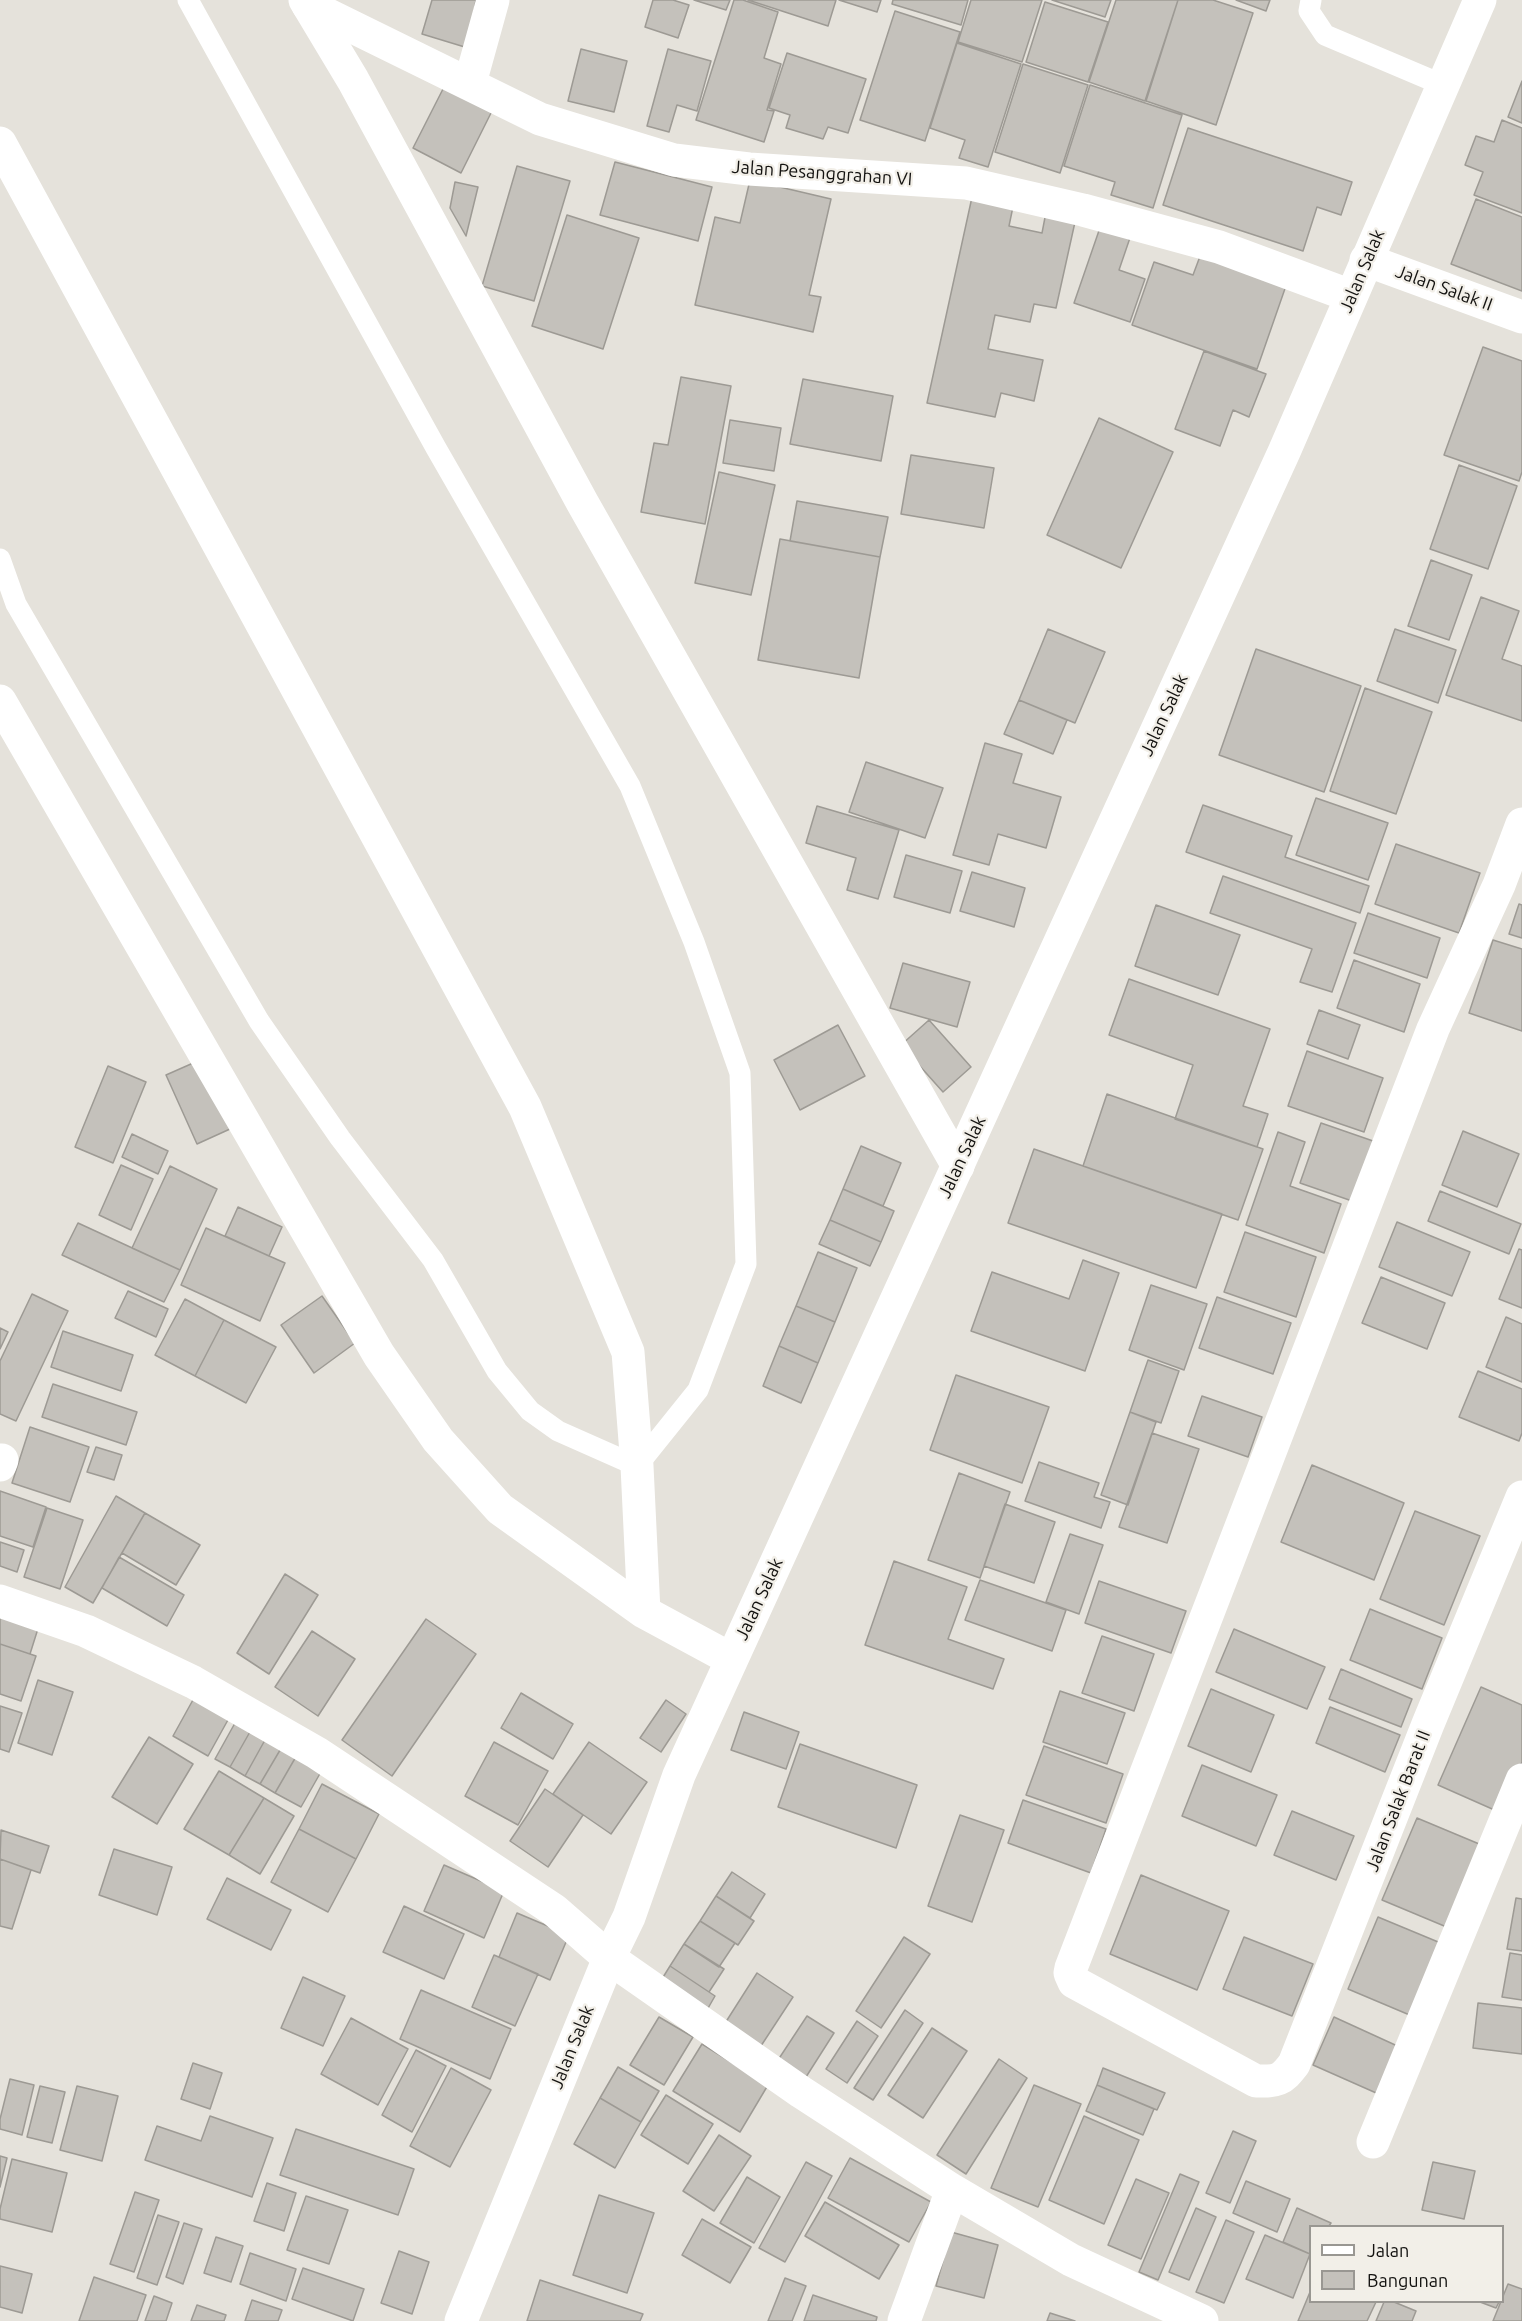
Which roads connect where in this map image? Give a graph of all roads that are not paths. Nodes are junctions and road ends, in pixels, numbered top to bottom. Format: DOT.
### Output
graph roads {
  1 [pos="188,0"];
  2 [pos="494,0"];
  3 [pos="1311,0"];
  4 [pos="1480,0"];
  5 [pos="307,3"];
  6 [pos="470,83"];
  7 [pos="1443,85"];
  8 [pos="0,143"];
  9 [pos="1366,260"];
  10 [pos="1352,297"];
  11 [pos="1522,317"];
  12 [pos="0,559"];
  13 [pos="0,701"];
  14 [pos="1522,824"];
  15 [pos="958,1166"];
  16 [pos="637,1466"];
  17 [pos="1522,1497"];
  18 [pos="0,1600"];
  19 [pos="644,1612"];
  20 [pos="731,1659"];
  21 [pos="1522,1780"];
  22 [pos="609,1958"];
  23 [pos="1373,2142"];
  24 [pos="952,2190"];
  25 [pos="460,2321"];
  26 [pos="904,2321"];
  27 [pos="1202,2321"];
  1 -- 16 [label="lane"];
  2 -- 6 [label="street"];
  3 -- 7 [label="lane"];
  4 -- 7 [label="street, Jalan Salak"];
  5 -- 6 [label="street, Jalan Pesanggrahan VI"];
  5 -- 15 [label="street"];
  6 -- 10 [label="street, Jalan Pesanggrahan VI"];
  7 -- 9 [label="street, Jalan Salak"];
  8 -- 16 [label="street"];
  9 -- 10 [label="street, Jalan Salak"];
  9 -- 11 [label="street, Jalan Salak II"];
  10 -- 15 [label="street, Jalan Salak"];
  12 -- 16 [label="lane"];
  13 -- 19 [label="street"];
  14 -- 17 [label="street, Jalan Salak Barat II"];
  15 -- 20 [label="street, Jalan Salak"];
  16 -- 19 [label="street"];
  18 -- 22 [label="street"];
  19 -- 20 [label="street"];
  20 -- 22 [label="street, Jalan Salak"];
  21 -- 23 [label="street"];
  22 -- 24 [label="street"];
  22 -- 25 [label="street, Jalan Salak"];
  24 -- 26 [label="street"];
  24 -- 27 [label="street"];
}
